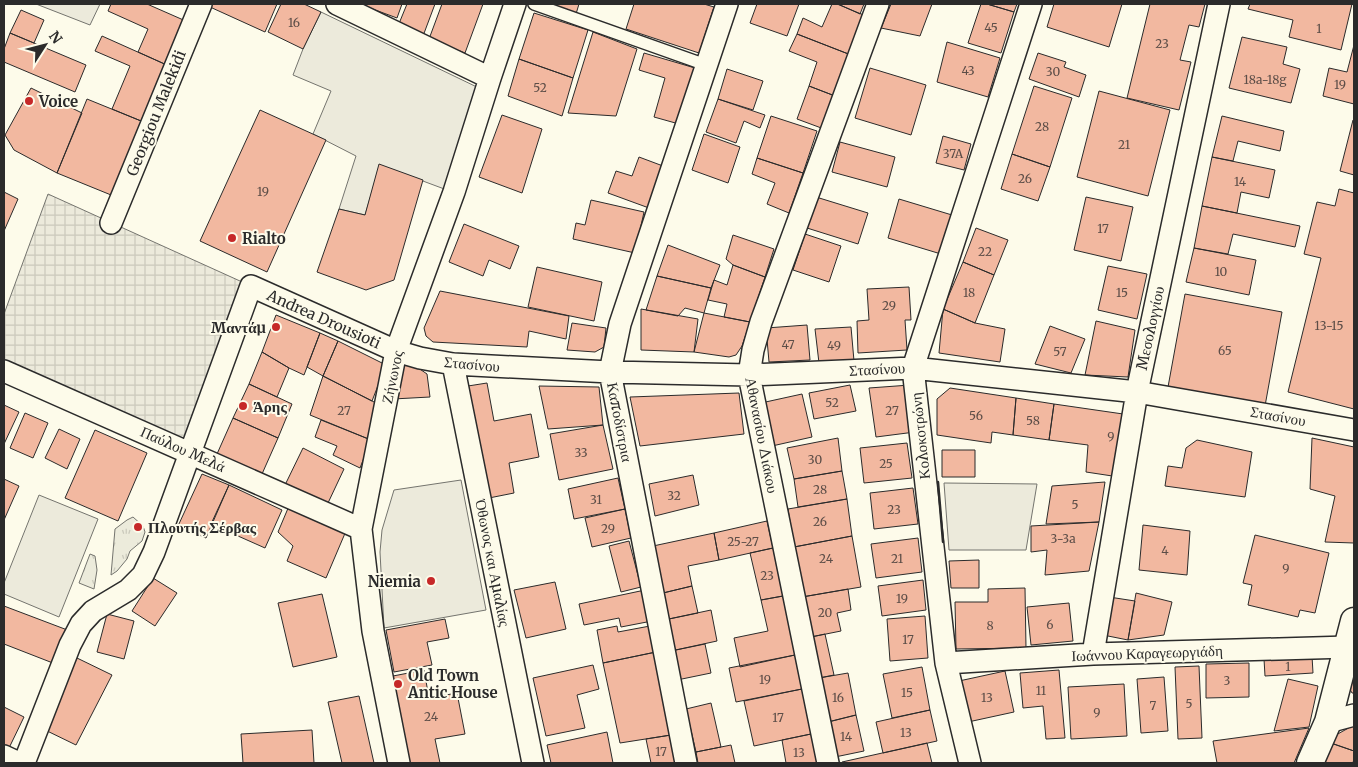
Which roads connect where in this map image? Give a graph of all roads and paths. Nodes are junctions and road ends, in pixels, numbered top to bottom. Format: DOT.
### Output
graph roads {
  1 [pos="201,4"];
  2 [pos="337,4"];
  3 [pos="515,4"];
  4 [pos="534,4"];
  5 [pos="727,4"];
  6 [pos="878,4"];
  7 [pos="1031,4"];
  8 [pos="1219,4"];
  9 [pos="706,65"];
  10 [pos="490,78"];
  11 [pos="111,223"];
  12 [pos="396,351"];
  13 [pos="453,364"];
  14 [pos="913,368"];
  15 [pos="4,371"];
  16 [pos="610,372"];
  17 [pos="748,375"];
  18 [pos="1137,392"];
  19 [pos="1354,430"];
  20 [pos="190,453"];
  21 [pos="361,529"];
  22 [pos="1354,621"];
  23 [pos="1348,647"];
  24 [pos="1093,654"];
  25 [pos="946,663"];
  26 [pos="1354,715"];
  27 [pos="1328,722"];
  28 [pos="4,756"];
  29 [pos="19,763"];
  30 [pos="24,763"];
  31 [pos="399,763"];
  32 [pos="533,763"];
  33 [pos="686,763"];
  34 [pos="828,763"];
  35 [pos="970,763"];
  36 [pos="1310,763"];
  1 -- 11 [label="street, Georgiou Malekidi"];
  2 -- 10 [label="street"];
  3 -- 10 [label="street, Ζήνωνος"];
  4 -- 9 [label="lane"];
  5 -- 9 [label="street, Καποδίστρια"];
  6 -- 17 [label="street, Αθανασίου Διάκου"];
  7 -- 14 [label="street, Κολοκοτρώνη"];
  8 -- 18 [label="street, Μεσολογγίου"];
  9 -- 16 [label="street, Καποδίστρια"];
  10 -- 12 [label="street, Ζήνωνος"];
  12 -- 13 [label="street, Στασίνου"];
  12 -- 20 [label="street, Andrea Drousioti"];
  12 -- 21 [label="street, Ζήνωνος"];
  13 -- 16 [label="street, Στασίνου"];
  13 -- 32 [label="street, Όθωνος και Αμαλίας"];
  14 -- 17 [label="street, Στασίνου"];
  14 -- 18 [label="street, Στασίνου"];
  14 -- 25 [label="street, Κολοκοτρώνη"];
  15 -- 20 [label="street, Παύλου Μελά"];
  16 -- 17 [label="street, Στασίνου"];
  16 -- 33 [label="street, Καποδίστρια"];
  17 -- 34 [label="street, Αθανασίου Διάκου"];
  18 -- 19 [label="street, Στασίνου"];
  18 -- 24 [label="street, Μεσολογγίου"];
  20 -- 21 [label="street, Παύλου Μελά"];
  20 -- 30 [label="street"];
  21 -- 31 [label="street, Ζήνωνος"];
  22 -- 23 [label="street"];
  23 -- 24 [label="street, Ιωάννου Καραγεωργιάδη"];
  23 -- 27 [label="street"];
  24 -- 25 [label="street, Ιωάννου Καραγεωργιάδη"];
  25 -- 35 [label="street, Κολοκοτρώνη"];
  26 -- 27 [label="street"];
  27 -- 36 [label="street"];
  28 -- 29 [label="street"];
}
